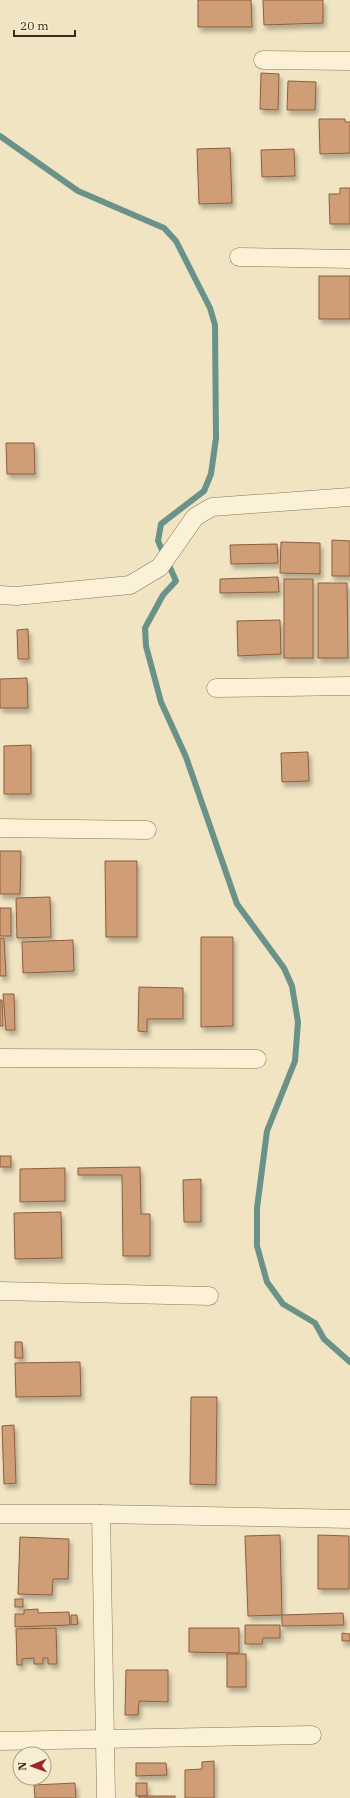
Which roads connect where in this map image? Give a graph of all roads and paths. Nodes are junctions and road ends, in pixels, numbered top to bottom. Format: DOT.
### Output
graph roads {
  1 [pos="264,60"];
  2 [pos="350,61"];
  3 [pos="239,257"];
  4 [pos="350,259"];
  5 [pos="350,497"];
  6 [pos="0,596"];
  7 [pos="350,686"];
  8 [pos="216,688"];
  9 [pos="0,828"];
  10 [pos="147,830"];
  11 [pos="0,1058"];
  12 [pos="256,1059"];
  13 [pos="0,1292"];
  14 [pos="209,1296"];
  15 [pos="0,1514"];
  16 [pos="101,1514"];
  17 [pos="350,1519"];
  18 [pos="312,1735"];
  19 [pos="105,1738"];
  20 [pos="0,1741"];
  21 [pos="106,1798"];
  1 -- 2 [label="street"];
  3 -- 4 [label="street"];
  5 -- 6 [label="street"];
  7 -- 8 [label="street"];
  9 -- 10 [label="street"];
  11 -- 12 [label="street"];
  13 -- 14 [label="street"];
  15 -- 16 [label="street"];
  16 -- 17 [label="street"];
  16 -- 19 [label="street"];
  18 -- 19 [label="street"];
  19 -- 20 [label="street"];
  19 -- 21 [label="street"];
}
